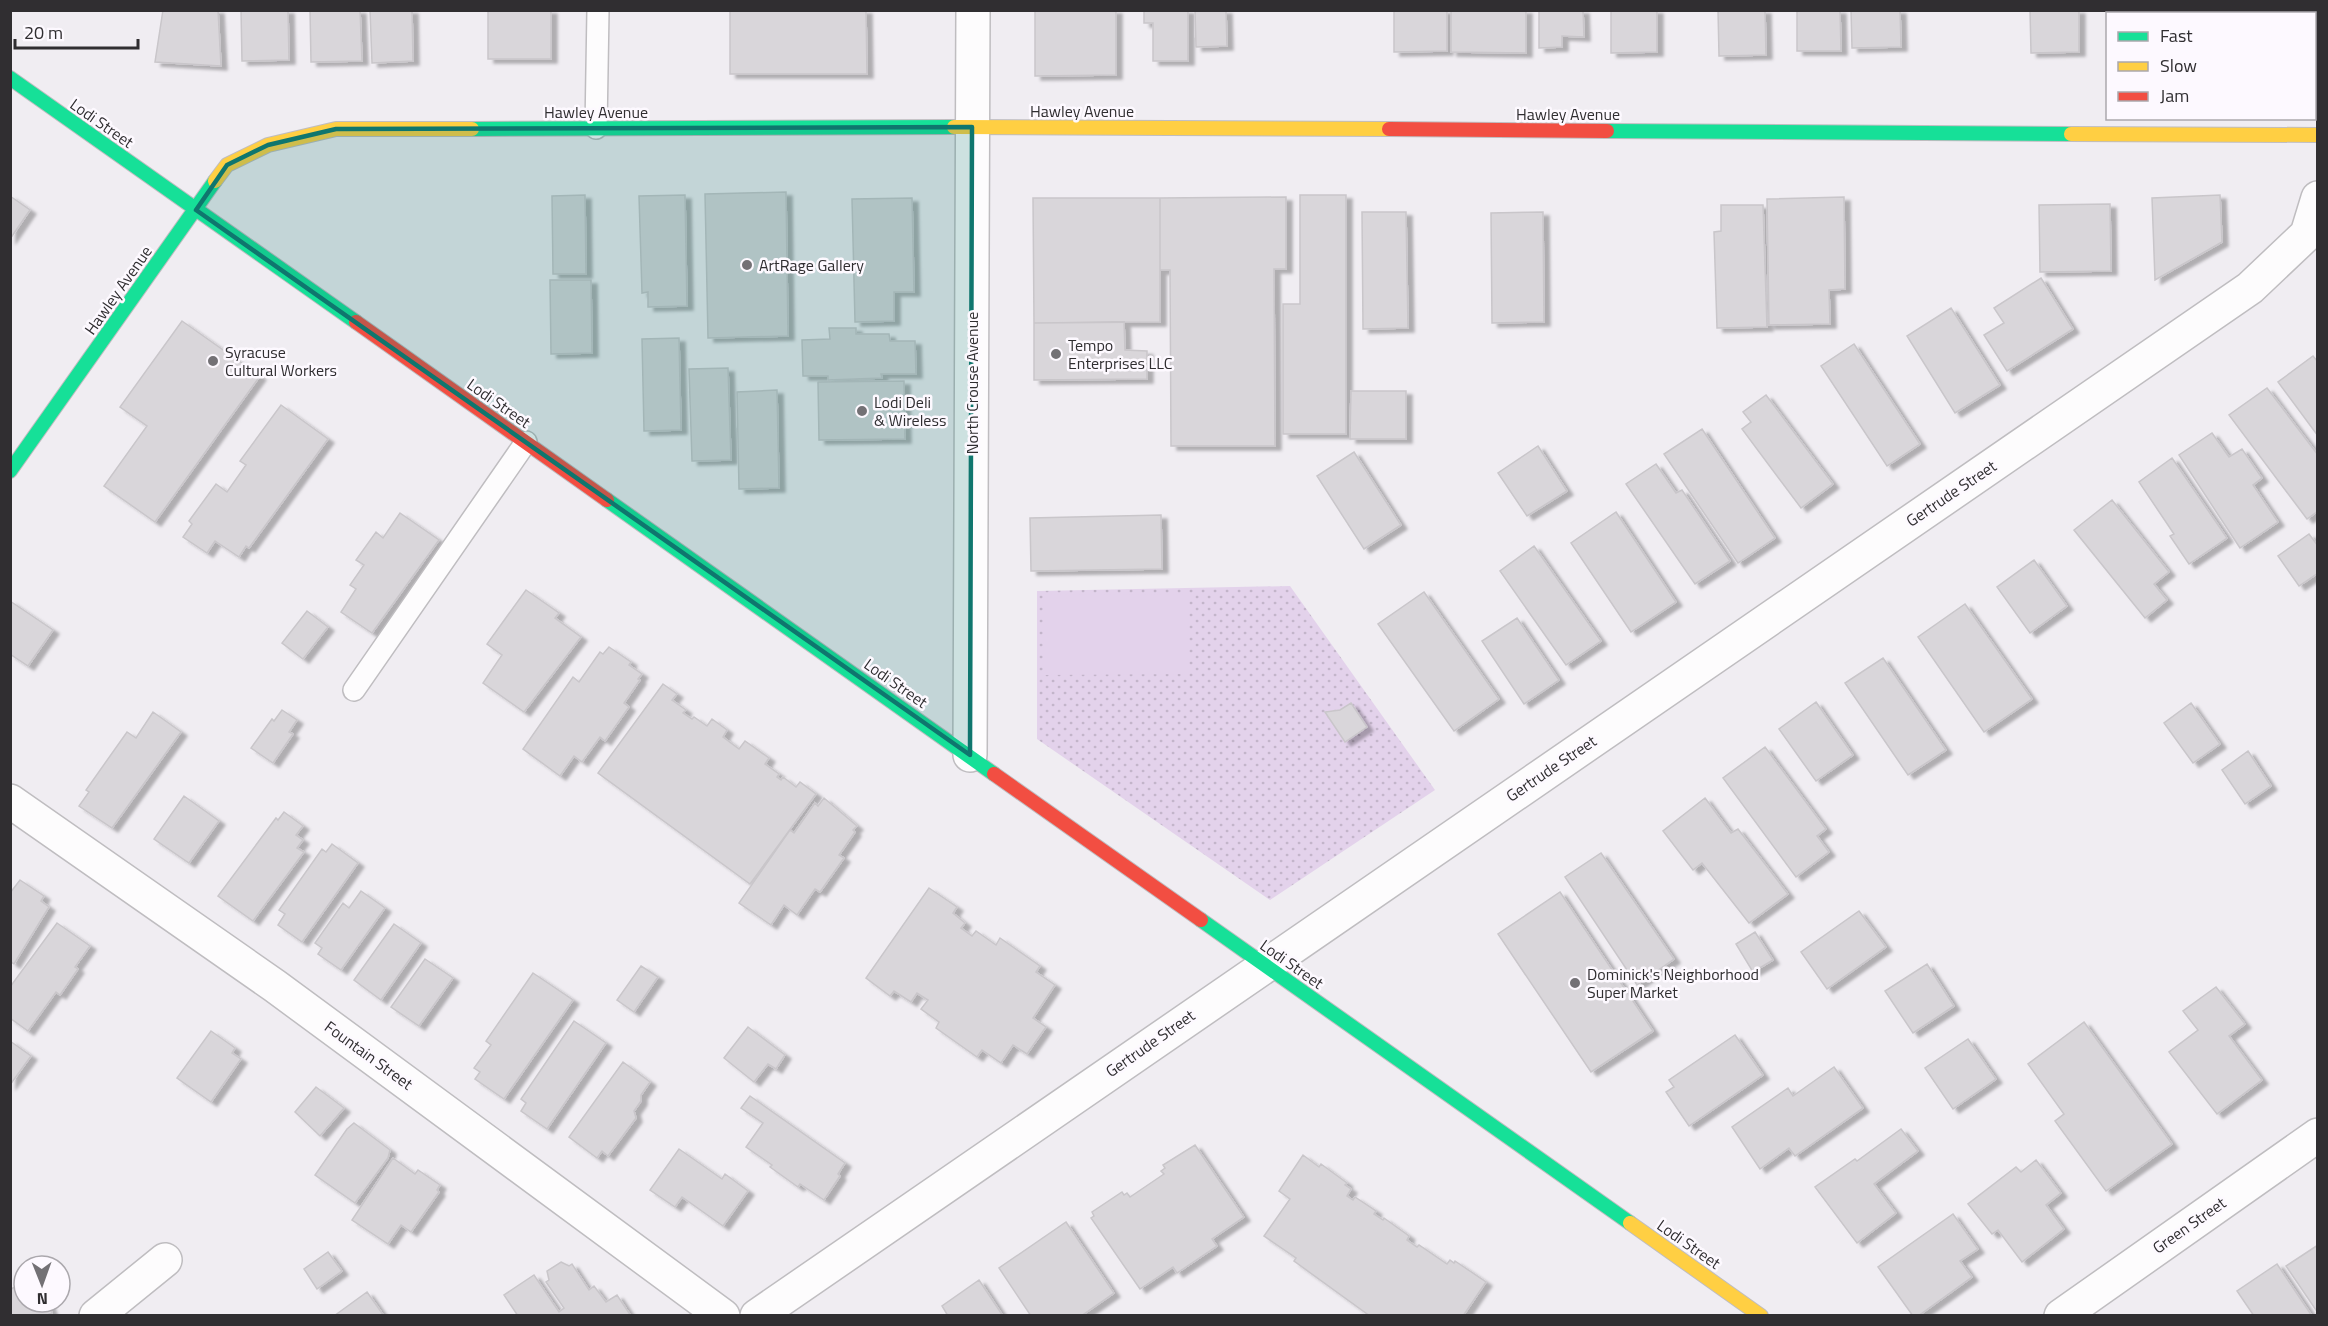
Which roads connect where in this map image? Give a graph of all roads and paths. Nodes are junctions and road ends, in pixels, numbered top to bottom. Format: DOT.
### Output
graph roads {
  1 [pos="598,10"];
  2 [pos="973,10"];
  3 [pos="10,78"];
  4 [pos="972,127"];
  5 [pos="596,128"];
  6 [pos="2318,135"];
  7 [pos="2318,198"];
  8 [pos="196,210"];
  9 [pos="526,442"];
  10 [pos="10,471"];
  11 [pos="354,690"];
  12 [pos="970,755"];
  13 [pos="10,801"];
  14 [pos="1265,964"];
  15 [pos="2318,1135"];
  16 [pos="165,1260"];
  17 [pos="96,1316"];
  18 [pos="723,1316"];
  19 [pos="757,1316"];
  20 [pos="1761,1316"];
  21 [pos="2061,1316"];
  1 -- 5 [label="lane"];
  2 -- 4 [label="street, North Crouse Avenue"];
  3 -- 8 [label="street, Lodi Street"];
  4 -- 5 [label="street, Hawley Avenue"];
  4 -- 6 [label="street, Hawley Avenue"];
  4 -- 12 [label="street, North Crouse Avenue"];
  5 -- 8 [label="street, Hawley Avenue"];
  7 -- 14 [label="street, Gertrude Street"];
  8 -- 9 [label="street, Lodi Street"];
  8 -- 10 [label="street, Hawley Avenue"];
  9 -- 11 [label="lane"];
  9 -- 12 [label="street, Lodi Street"];
  12 -- 14 [label="street, Lodi Street"];
  13 -- 18 [label="street, Fountain Street"];
  14 -- 19 [label="street, Gertrude Street"];
  14 -- 20 [label="street, Lodi Street"];
  15 -- 21 [label="street, Green Street"];
  16 -- 17 [label="street"];
}
